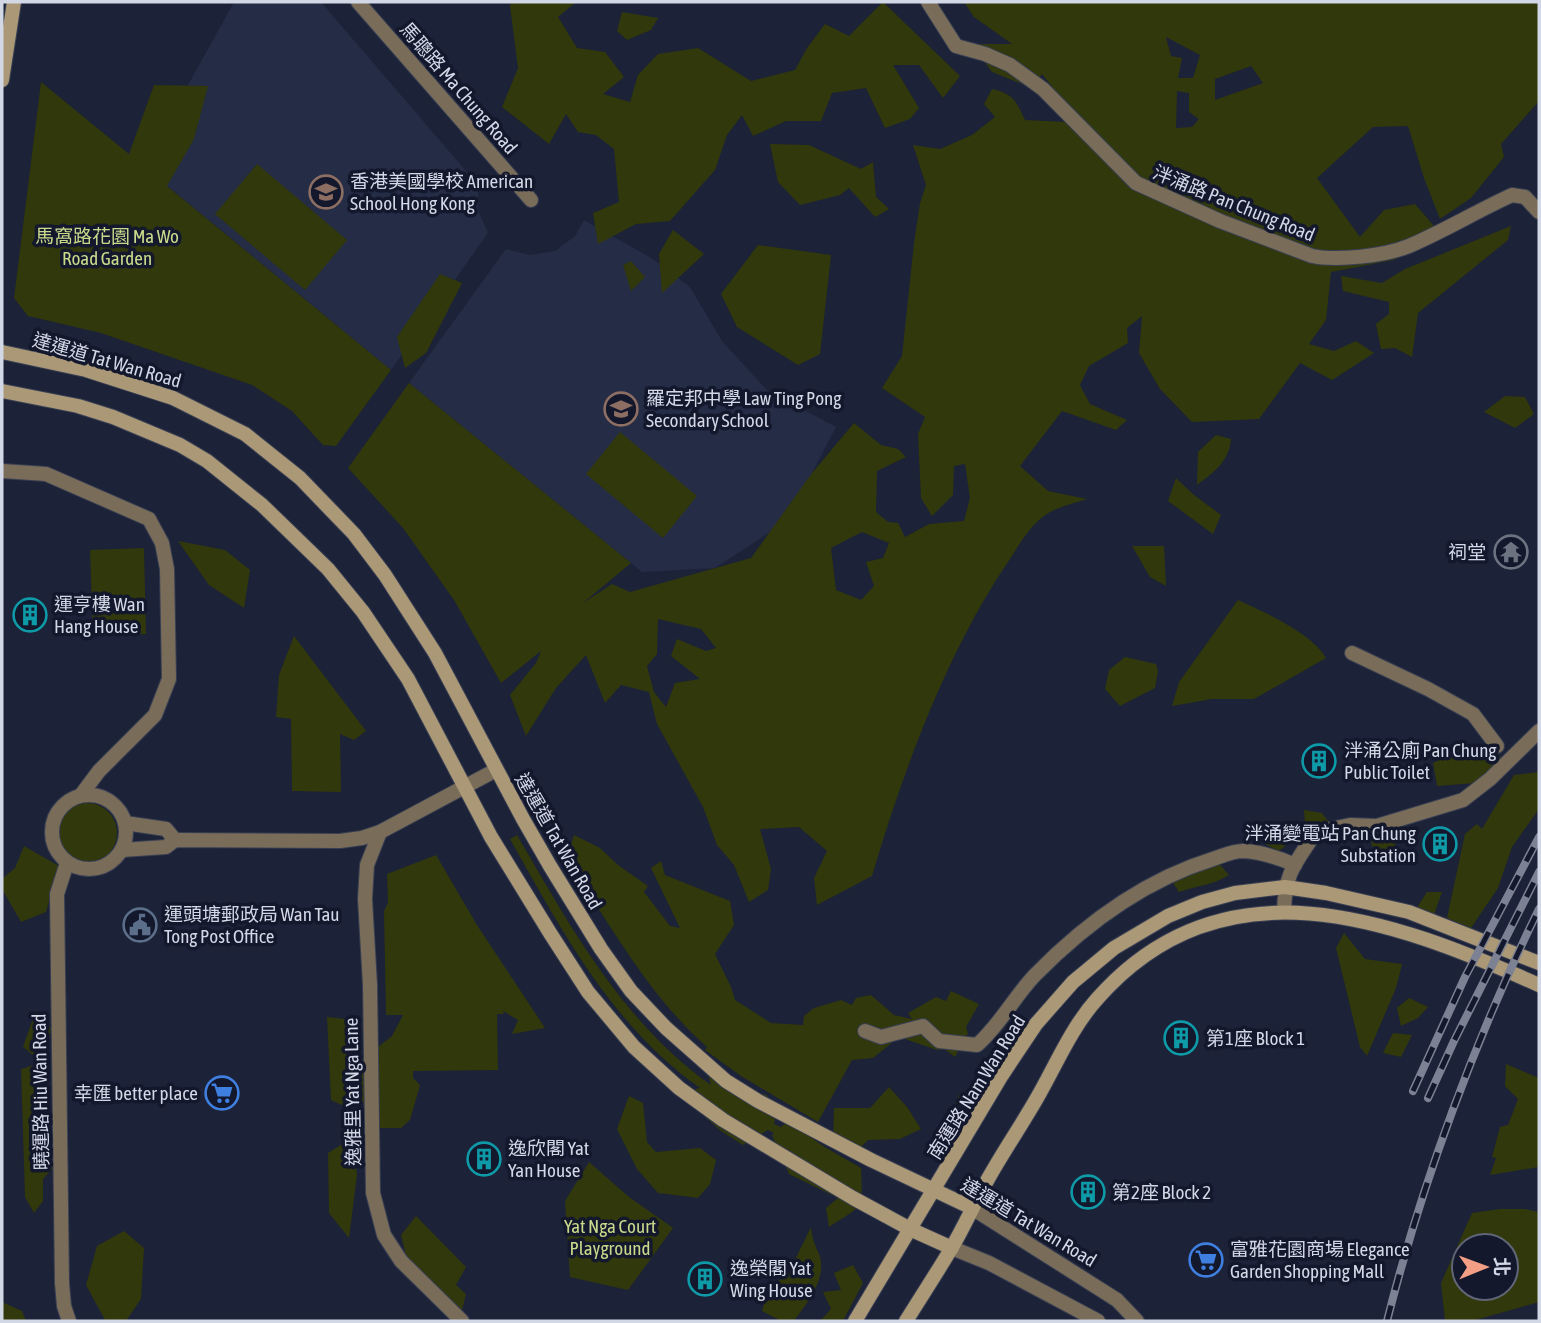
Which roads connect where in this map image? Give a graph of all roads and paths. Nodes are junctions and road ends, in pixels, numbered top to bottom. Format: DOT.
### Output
graph roads {
  1 [pos="14,2"];
  2 [pos="358,2"];
  3 [pos="928,2"];
  4 [pos="2,80"];
  5 [pos="531,200"];
  6 [pos="1539,212"];
  7 [pos="2,352"];
  8 [pos="2,391"];
  9 [pos="2,471"];
  10 [pos="1352,653"];
  11 [pos="1539,731"];
  12 [pos="1497,747"];
  13 [pos="496,770"];
  14 [pos="466,786"];
  15 [pos="81,795"];
  16 [pos="125,823"];
  17 [pos="380,832"];
  18 [pos="175,840"];
  19 [pos="122,850"];
  20 [pos="67,863"];
  21 [pos="1295,865"];
  22 [pos="1285,887"];
  23 [pos="1284,911"];
  24 [pos="1539,963"];
  25 [pos="1539,985"];
  26 [pos="865,1031"];
  27 [pos="936,1189"];
  28 [pos="972,1208"];
  29 [pos="912,1230"];
  30 [pos="952,1248"];
  31 [pos="69,1321"];
  32 [pos="462,1321"];
  33 [pos="855,1321"];
  34 [pos="906,1321"];
  35 [pos="1098,1321"];
  36 [pos="1137,1321"];
  1 -- 4 [label="main road"];
  2 -- 5 [label="street, 馬聰路 Ma Chung Road"];
  3 -- 6 [label="street, 泮涌路 Pan Chung Road"];
  7 -- 13 [label="main road, 達運道 Tat Wan Road"];
  8 -- 14 [label="main road"];
  9 -- 15 [label="street"];
  10 -- 12 [label="street"];
  11 -- 21 [label="street"];
  13 -- 14 [label="street"];
  13 -- 27 [label="main road, 達運道 Tat Wan Road"];
  14 -- 17 [label="street"];
  14 -- 29 [label="main road"];
  15 -- 16 [label="street"];
  15 -- 20 [label="street"];
  16 -- 18 [label="street"];
  16 -- 19 [label="street"];
  17 -- 18 [label="street"];
  17 -- 32 [label="street, 逸雅里 Yat Nga Lane"];
  18 -- 19 [label="street"];
  19 -- 20 [label="street"];
  20 -- 31 [label="street, 曉運路 Hiu Wan Road"];
  21 -- 22 [label="street"];
  21 -- 26 [label="street"];
  22 -- 23 [label="street"];
  22 -- 24 [label="main road, 南運路 Nam Wan Road"];
  22 -- 27 [label="main road, 南運路 Nam Wan Road"];
  23 -- 25 [label="main road"];
  23 -- 28 [label="main road"];
  27 -- 28 [label="main road, 達運道 Tat Wan Road"];
  27 -- 29 [label="main road, 南運路 Nam Wan Road"];
  28 -- 30 [label="main road"];
  28 -- 36 [label="street, 達運道 Tat Wan Road"];
  29 -- 30 [label="main road"];
  29 -- 33 [label="main road, 南運路 Nam Wan Road"];
  30 -- 34 [label="main road"];
  30 -- 35 [label="street"];
}
